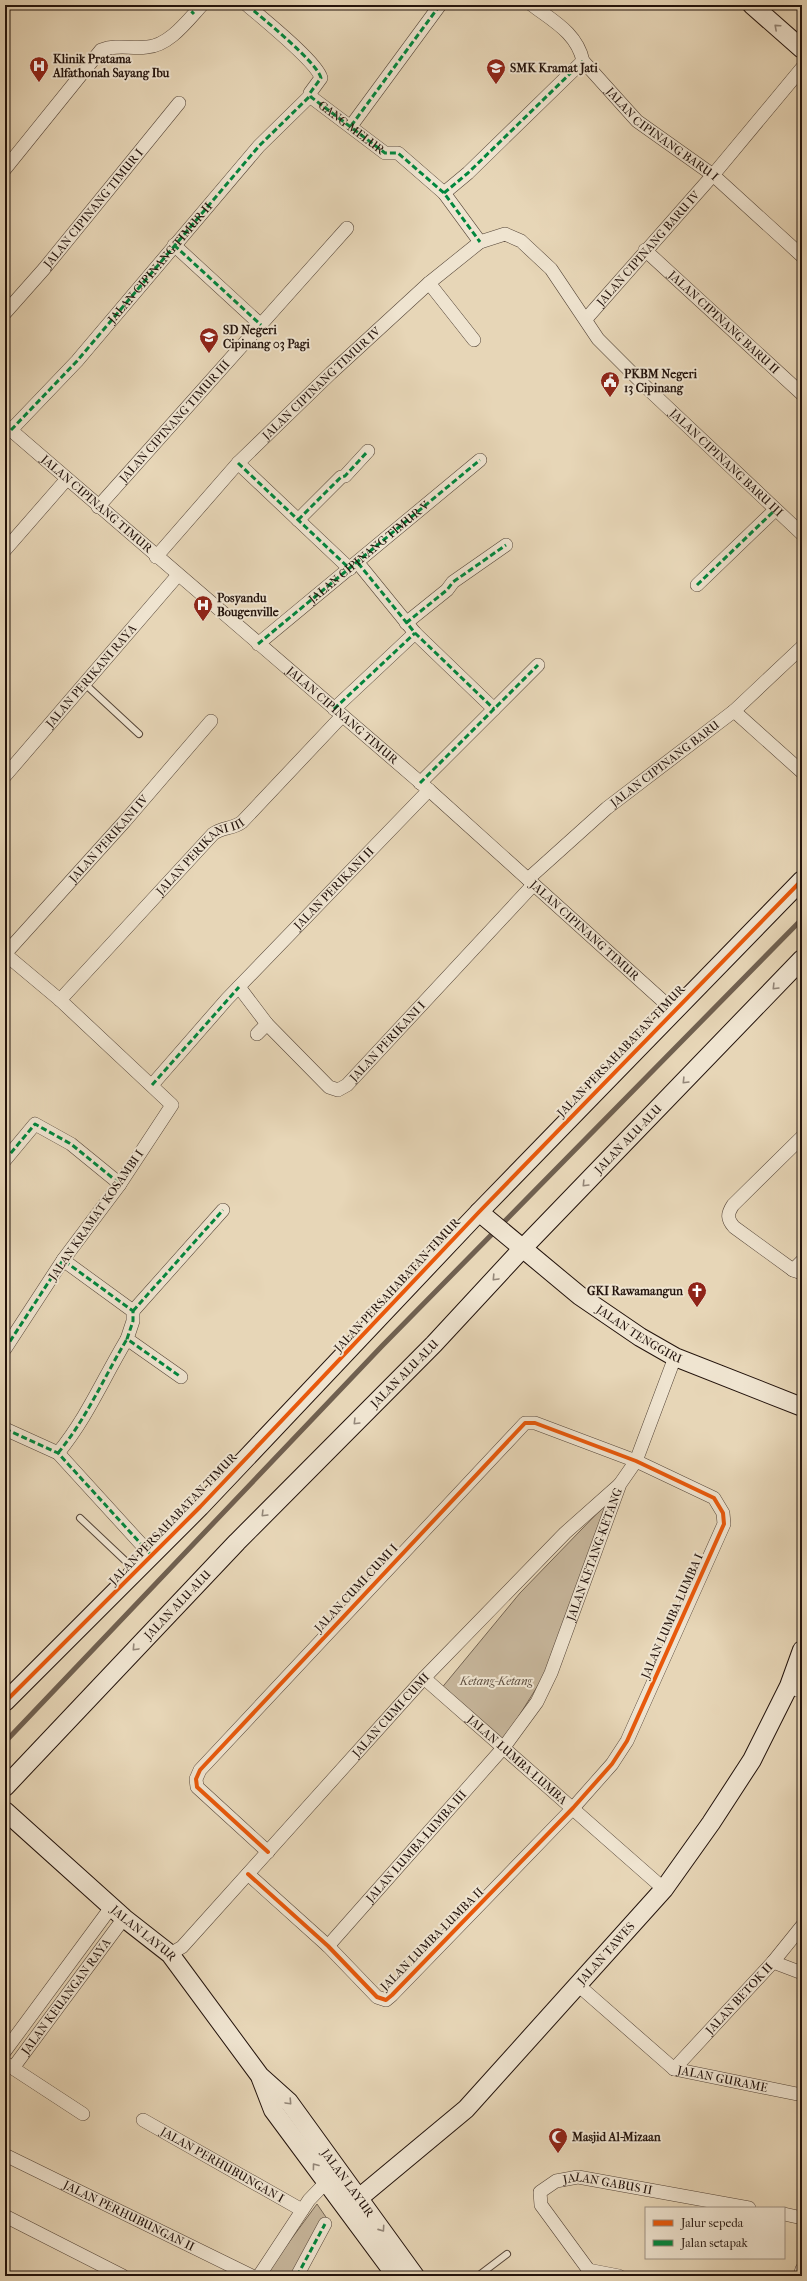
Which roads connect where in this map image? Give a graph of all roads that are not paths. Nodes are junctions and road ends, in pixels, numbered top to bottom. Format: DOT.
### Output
graph roads {
  1 [pos="247,5"];
  2 [pos="440,5"];
  3 [pos="532,5"];
  4 [pos="752,5"];
  5 [pos="193,8"];
  6 [pos="802,49"];
  7 [pos="583,60"];
  8 [pos="802,68"];
  9 [pos="310,96"];
  10 [pos="179,103"];
  11 [pos="351,126"];
  12 [pos="5,169"];
  13 [pos="713,175"];
  14 [pos="444,193"];
  15 [pos="347,228"];
  16 [pos="505,234"];
  17 [pos="480,242"];
  18 [pos="174,245"];
  19 [pos="645,250"];
  20 [pos="802,256"];
  21 [pos="429,284"];
  22 [pos="5,313"];
  23 [pos="586,319"];
  24 [pos="261,324"];
  25 [pos="474,340"];
  26 [pos="802,394"];
  27 [pos="8,428"];
  28 [pos="368,451"];
  29 [pos="480,460"];
  30 [pos="238,463"];
  31 [pos="66,480"];
  32 [pos="98,507"];
  33 [pos="775,510"];
  34 [pos="298,520"];
  35 [pos="802,534"];
  36 [pos="506,545"];
  37 [pos="5,550"];
  38 [pos="156,557"];
  39 [pos="354,566"];
  40 [pos="178,575"];
  41 [pos="697,585"];
  42 [pos="410,628"];
  43 [pos="258,644"];
  44 [pos="802,647"];
  45 [pos="538,665"];
  46 [pos="84,684"];
  47 [pos="494,709"];
  48 [pos="734,711"];
  49 [pos="338,713"];
  50 [pos="211,721"];
  51 [pos="139,734"];
  52 [pos="802,772"];
  53 [pos="5,776"];
  54 [pos="424,786"];
  55 [pos="802,880"];
  56 [pos="531,882"];
  57 [pos="5,954"];
  58 [pos="802,959"];
  59 [pos="239,986"];
  60 [pos="60,1000"];
  61 [pos="674,1011"];
  62 [pos="267,1024"];
  63 [pos="257,1034"];
  64 [pos="152,1085"];
  65 [pos="802,1137"];
  66 [pos="5,1160"];
  67 [pos="120,1184"];
  68 [pos="223,1210"];
  69 [pos="483,1216"];
  70 [pos="516,1244"];
  71 [pos="63,1260"];
  72 [pos="799,1268"];
  73 [pos="133,1311"];
  74 [pos="127,1339"];
  75 [pos="5,1348"];
  76 [pos="675,1357"];
  77 [pos="181,1377"];
  78 [pos="802,1407"];
  79 [pos="5,1429"];
  80 [pos="58,1453"];
  81 [pos="636,1461"];
  82 [pos="620,1484"];
  83 [pos="80,1518"];
  84 [pos="152,1556"];
  85 [pos="137,1571"];
  86 [pos="802,1650"];
  87 [pos="424,1678"];
  88 [pos="796,1689"];
  89 [pos="8,1694"];
  90 [pos="504,1747"];
  91 [pos="5,1787"];
  92 [pos="573,1808"];
  93 [pos="5,1811"];
  94 [pos="268,1852"];
  95 [pos="248,1874"];
  96 [pos="664,1889"];
  97 [pos="118,1912"];
  98 [pos="802,1926"];
  99 [pos="328,1946"];
  100 [pos="170,1954"];
  101 [pos="772,1962"];
  102 [pos="802,1973"];
  103 [pos="578,1985"];
  104 [pos="5,2051"];
  105 [pos="9,2066"];
  106 [pos="674,2069"];
  107 [pos="802,2095"];
  108 [pos="83,2114"];
  109 [pos="143,2120"];
  110 [pos="5,2155"];
  111 [pos="333,2175"];
  112 [pos="353,2202"];
  113 [pos="743,2207"];
  114 [pos="302,2210"];
  115 [pos="785,2214"];
  116 [pos="5,2216"];
  117 [pos="802,2218"];
  118 [pos="325,2224"];
  119 [pos="507,2254"];
  120 [pos="802,2269"];
  121 [pos="591,2273"];
  122 [pos="123,2276"];
  123 [pos="252,2276"];
  124 [pos="259,2276"];
  125 [pos="297,2276"];
  126 [pos="396,2276"];
  127 [pos="414,2276"];
  128 [pos="478,2276"];
  129 [pos="619,2276"];
  130 [pos="800,2276"];
  1 -- 9 [label="street, GANG MELUR"];
  2 -- 11 [label="street"];
  3 -- 7 [label="street, JALAN CIPINANG BARU I"];
  6 -- 4 [label="street, one-way"];
  5 -- 12 [label="street"];
  7 -- 13 [label="street, JALAN CIPINANG BARU I"];
  7 -- 14 [label="street"];
  8 -- 13 [label="street, JALAN CIPINANG BARU IV"];
  9 -- 11 [label="street, GANG MELUR"];
  9 -- 18 [label="street, JALAN CIPINANG TIMUR II"];
  10 -- 22 [label="street, JALAN CIPINANG TIMUR I"];
  11 -- 14 [label="street, GANG MELUR"];
  13 -- 19 [label="street, JALAN CIPINANG BARU IV"];
  13 -- 20 [label="street, JALAN CIPINANG BARU I"];
  14 -- 17 [label="street, GANG MELUR"];
  15 -- 24 [label="street, JALAN CIPINANG TIMUR III"];
  16 -- 17 [label="street, JALAN CIPINANG TIMUR IV"];
  16 -- 23 [label="street, JALAN CIPINANG BARU III"];
  17 -- 21 [label="street, JALAN CIPINANG TIMUR IV"];
  18 -- 24 [label="street"];
  18 -- 27 [label="street, JALAN CIPINANG TIMUR II"];
  19 -- 23 [label="street, JALAN CIPINANG BARU IV"];
  19 -- 26 [label="street, JALAN CIPINANG BARU II"];
  21 -- 25 [label="street"];
  21 -- 30 [label="street, JALAN CIPINANG TIMUR IV"];
  23 -- 33 [label="street, JALAN CIPINANG BARU III"];
  24 -- 32 [label="street, JALAN CIPINANG TIMUR III"];
  27 -- 31 [label="street, JALAN CIPINANG TIMUR"];
  28 -- 34 [label="street"];
  29 -- 39 [label="street, JALAN CIPINANG TIMUR V"];
  30 -- 34 [label="street"];
  30 -- 38 [label="street, JALAN CIPINANG TIMUR IV"];
  31 -- 32 [label="street, JALAN CIPINANG TIMUR"];
  31 -- 37 [label="street"];
  32 -- 38 [label="street, JALAN CIPINANG TIMUR"];
  33 -- 35 [label="street, JALAN CIPINANG BARU III"];
  33 -- 41 [label="street"];
  34 -- 39 [label="street"];
  36 -- 42 [label="street, JALAN PERIKANI III"];
  38 -- 40 [label="street, JALAN CIPINANG TIMUR"];
  39 -- 42 [label="street"];
  39 -- 43 [label="street, JALAN CIPINANG TIMUR V"];
  40 -- 43 [label="street, JALAN CIPINANG TIMUR"];
  40 -- 46 [label="street, JALAN PERIKANI RAYA"];
  42 -- 47 [label="street"];
  42 -- 49 [label="street, JALAN PERIKANI III"];
  43 -- 49 [label="street, JALAN CIPINANG TIMUR"];
  44 -- 48 [label="street, JALAN CIPINANG BARU"];
  45 -- 47 [label="street, JALAN PERIKANI II"];
  46 -- 51 [label="lane"];
  46 -- 53 [label="street, JALAN PERIKANI RAYA"];
  47 -- 54 [label="street, JALAN PERIKANI II"];
  48 -- 52 [label="street"];
  48 -- 56 [label="street, JALAN CIPINANG BARU"];
  49 -- 54 [label="street, JALAN CIPINANG TIMUR"];
  49 -- 60 [label="street, JALAN PERIKANI III"];
  50 -- 57 [label="street, JALAN PERIKANI IV"];
  54 -- 56 [label="street, JALAN CIPINANG TIMUR"];
  54 -- 59 [label="street, JALAN PERIKANI II"];
  55 -- 61 [label="street, JALAN PERSAHABATAN TIMUR"];
  56 -- 61 [label="street, JALAN CIPINANG TIMUR"];
  56 -- 62 [label="street, JALAN PERIKANI I"];
  57 -- 60 [label="street"];
  58 -- 70 [label="street, JALAN ALU-ALU, one-way"];
  59 -- 62 [label="street, JALAN PERIKANI I"];
  59 -- 64 [label="street, JALAN PERIKANI II"];
  60 -- 64 [label="street"];
  61 -- 69 [label="street, JALAN PERSAHABATAN TIMUR"];
  62 -- 63 [label="street"];
  64 -- 67 [label="street, JALAN KRAMAT KOSAMBI I"];
  65 -- 72 [label="street"];
  66 -- 67 [label="street"];
  67 -- 71 [label="street, JALAN KRAMAT KOSAMBI I"];
  68 -- 73 [label="street"];
  69 -- 70 [label="street, JALAN TENGGIRI"];
  69 -- 84 [label="street, JALAN PERSAHABATAN TIMUR"];
  70 -- 76 [label="street, JALAN TENGGIRI"];
  70 -- 91 [label="street, JALAN ALU-ALU, one-way"];
  71 -- 73 [label="street"];
  71 -- 75 [label="street, JALAN KRAMAT KOSAMBI I"];
  73 -- 74 [label="street"];
  74 -- 77 [label="street"];
  74 -- 80 [label="street"];
  76 -- 78 [label="street, JALAN TENGGIRI"];
  76 -- 81 [label="street, JALAN KETANG-KETANG"];
  79 -- 80 [label="street"];
  80 -- 84 [label="street"];
  81 -- 82 [label="street, JALAN KETANG-KETANG"];
  81 -- 92 [label="street, JALAN LUMBA-LUMBA I"];
  81 -- 94 [label="street, JALAN CUMI-CUMI I"];
  82 -- 87 [label="street, JALAN CUMI-CUMI"];
  82 -- 90 [label="street, JALAN KETANG-KETANG"];
  83 -- 85 [label="lane"];
  84 -- 85 [label="street, JALAN PERSAHABATAN TIMUR"];
  85 -- 89 [label="street, JALAN PERSAHABATAN TIMUR"];
  86 -- 88 [label="street, JALAN TAWES"];
  87 -- 90 [label="street, JALAN LUMBA-LUMBA"];
  87 -- 94 [label="street, JALAN CUMI-CUMI"];
  88 -- 96 [label="street, JALAN TAWES"];
  90 -- 92 [label="street, JALAN LUMBA-LUMBA"];
  90 -- 99 [label="street, JALAN LUMBA-LUMBA III"];
  92 -- 96 [label="street, JALAN LUMBA-LUMBA"];
  92 -- 99 [label="street, JALAN LUMBA-LUMBA II"];
  93 -- 97 [label="street, JALAN LAYUR"];
  94 -- 95 [label="street, JALAN CUMI-CUMI"];
  95 -- 99 [label="street, JALAN LUMBA-LUMBA II"];
  95 -- 100 [label="street, JALAN CUMI-CUMI"];
  96 -- 103 [label="street, JALAN TAWES"];
  97 -- 100 [label="street, JALAN LAYUR"];
  97 -- 104 [label="street, JALAN KEUANGAN RAYA"];
  97 -- 105 [label="street, JALAN KEUANGAN RAYA"];
  98 -- 101 [label="street, JALAN BETOK II"];
  100 -- 111 [label="street, JALAN LAYUR"];
  101 -- 102 [label="street"];
  101 -- 106 [label="street, JALAN BETOK II"];
  103 -- 106 [label="street, JALAN GURAME"];
  103 -- 112 [label="street, JALAN TAWES"];
  105 -- 108 [label="street"];
  106 -- 107 [label="street, JALAN GURAME"];
  109 -- 114 [label="street, JALAN PERHUBUNGAN I"];
  110 -- 123 [label="street, JALAN PERHUBUNGAN II"];
  111 -- 112 [label="street, JALAN LAYUR"];
  111 -- 114 [label="street"];
  112 -- 126 [label="street, JALAN LAYUR"];
  112 -- 127 [label="street, JALAN LAYUR, one-way"];
  113 -- 121 [label="street, JALAN GABUS II"];
  114 -- 124 [label="street"];
  115 -- 117 [label="street"];
  116 -- 122 [label="street"];
  118 -- 125 [label="street"];
  119 -- 128 [label="lane"];
  120 -- 130 [label="street"];
  121 -- 129 [label="street"];
}
